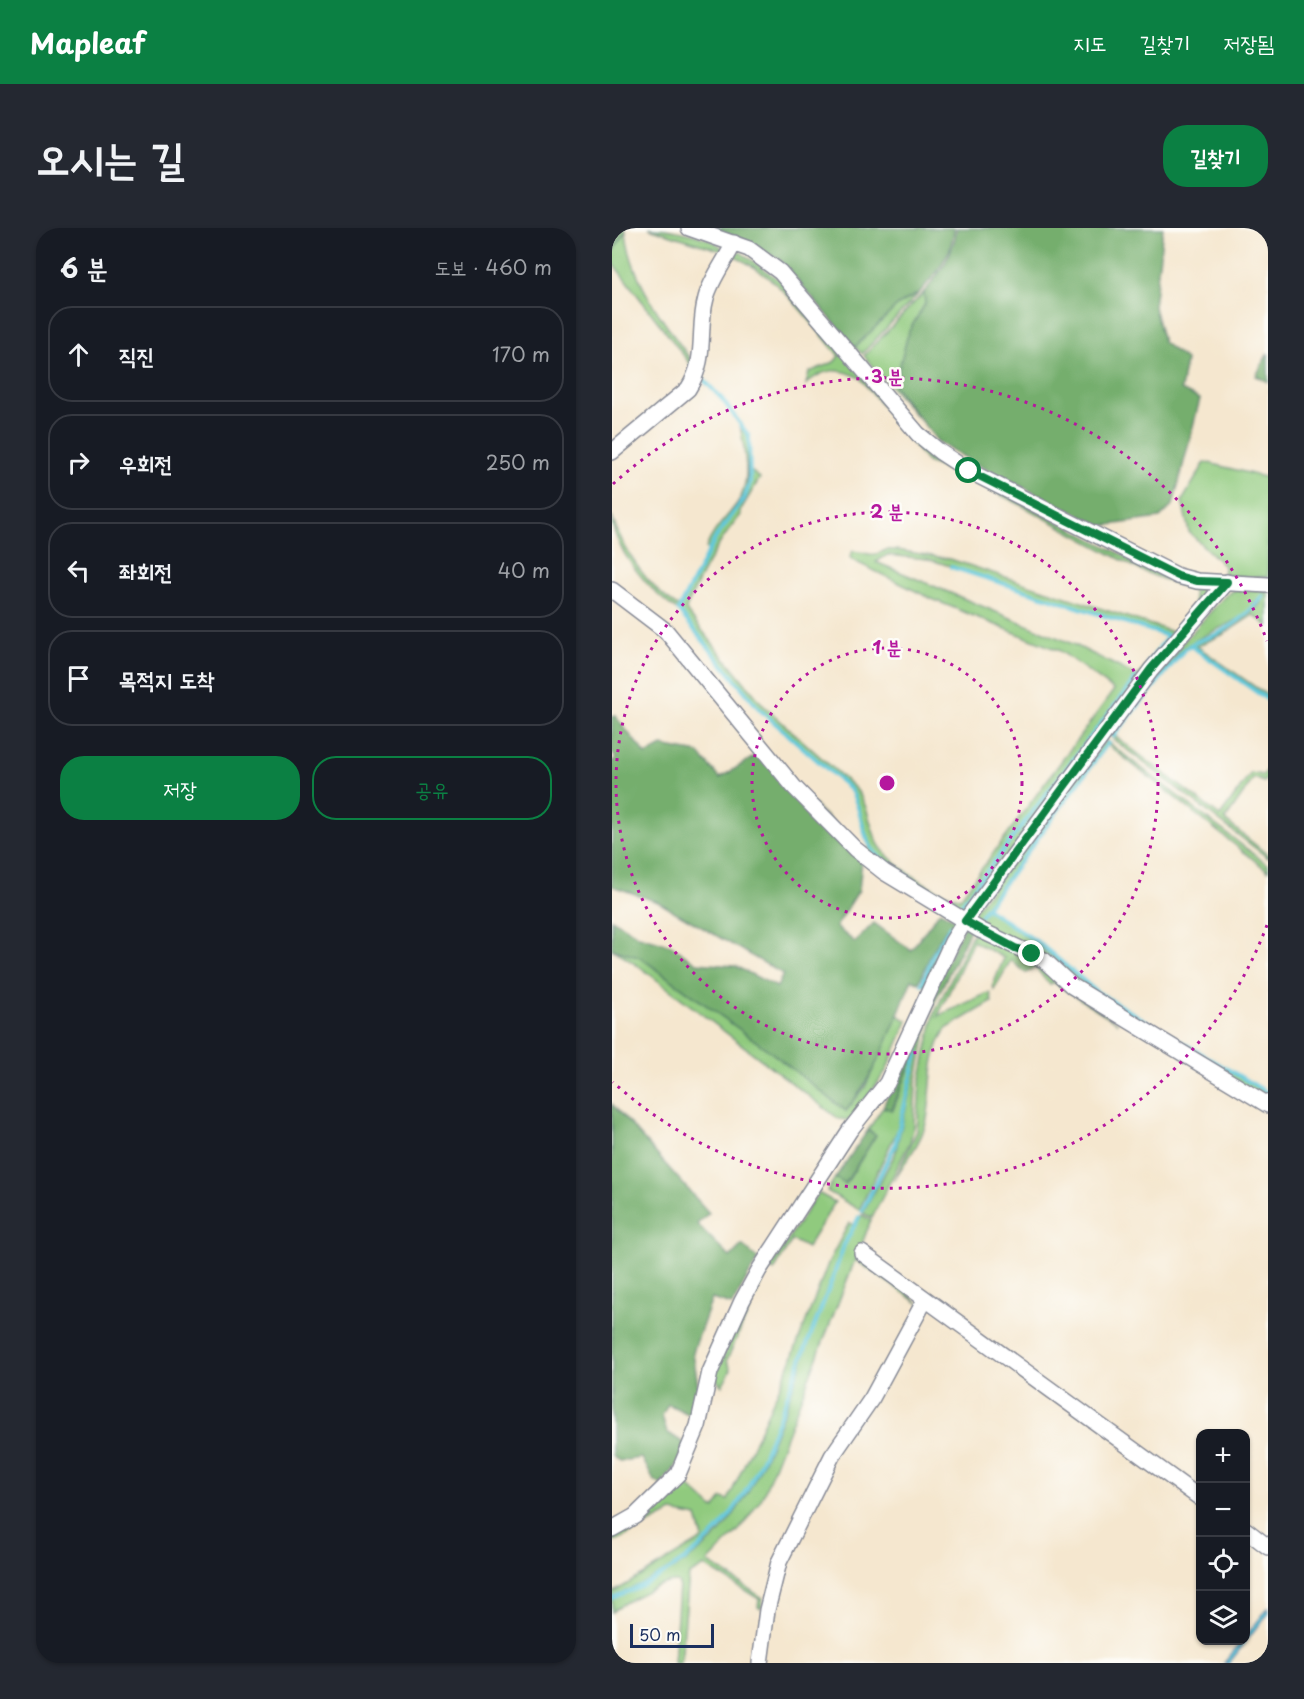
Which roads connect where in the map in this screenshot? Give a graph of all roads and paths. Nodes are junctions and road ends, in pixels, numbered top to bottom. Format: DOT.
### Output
graph roads {
  1 [pos="689,228"];
  2 [pos="734,243"];
  3 [pos="612,452"];
  4 [pos="1227,582"];
  5 [pos="1268,585"];
  6 [pos="612,590"];
  7 [pos="965,921"];
  8 [pos="1268,1105"];
  9 [pos="862,1253"];
  10 [pos="925,1300"];
  11 [pos="1196,1495"];
  12 [pos="612,1529"];
  13 [pos="1250,1533"];
  14 [pos="1268,1546"];
  15 [pos="759,1663"];
  1 -- 2 [label="street"];
  2 -- 3 [label="street"];
  2 -- 4 [label="street"];
  4 -- 5 [label="street"];
  4 -- 7 [label="street"];
  6 -- 7 [label="street"];
  7 -- 8 [label="street"];
  7 -- 12 [label="street"];
  9 -- 10 [label="street"];
  10 -- 11 [label="street"];
  10 -- 15 [label="street"];
  13 -- 14 [label="street"];
}
